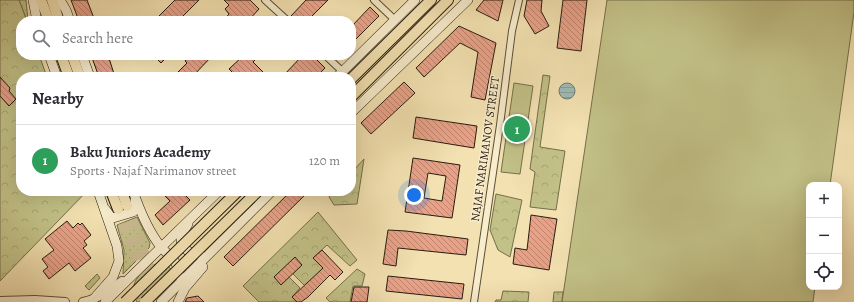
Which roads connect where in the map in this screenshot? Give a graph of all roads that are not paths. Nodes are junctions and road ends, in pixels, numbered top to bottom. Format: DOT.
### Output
graph roads {
  1 [pos="33,0"];
  2 [pos="41,0"];
  3 [pos="52,0"];
  4 [pos="61,0"];
  5 [pos="265,0"];
  6 [pos="374,0"];
  7 [pos="415,0"];
  8 [pos="431,0"];
  9 [pos="448,0"];
  10 [pos="468,0"];
  11 [pos="519,0"];
  12 [pos="36,16"];
  13 [pos="47,16"];
  14 [pos="57,16"];
  15 [pos="68,16"];
  16 [pos="283,16"];
  17 [pos="395,20"];
  18 [pos="356,58"];
  19 [pos="51,60"];
  20 [pos="63,60"];
  21 [pos="74,60"];
  22 [pos="84,60"];
  23 [pos="328,60"];
  24 [pos="354,60"];
  25 [pos="54,72"];
  26 [pos="67,72"];
  27 [pos="78,72"];
  28 [pos="88,72"];
  29 [pos="338,72"];
  30 [pos="342,72"];
  31 [pos="356,74"];
  32 [pos="356,92"];
  33 [pos="356,108"];
  34 [pos="100,196"];
  35 [pos="115,196"];
  36 [pos="122,196"];
  37 [pos="134,196"];
  38 [pos="135,196"];
  39 [pos="214,196"];
  40 [pos="233,196"];
  41 [pos="253,196"];
  42 [pos="267,196"];
  43 [pos="102,204"];
  44 [pos="196,213"];
  45 [pos="218,244"];
  46 [pos="161,247"];
  47 [pos="172,259"];
  48 [pos="138,270"];
  49 [pos="164,299"];
  50 [pos="127,300"];
  51 [pos="0,301"];
  52 [pos="22,301"];
  53 [pos="92,301"];
  54 [pos="65,302"];
  55 [pos="83,302"];
  56 [pos="105,302"];
  57 [pos="145,302"];
  58 [pos="178,302"];
  59 [pos="474,302"];
  1 -- 12 [label="main road"];
  2 -- 13 [label="main road"];
  3 -- 14 [label="main road"];
  4 -- 15 [label="main road"];
  5 -- 16 [label="street"];
  6 -- 17 [label="street"];
  7 -- 17 [label="main road"];
  8 -- 31 [label="main road"];
  9 -- 32 [label="main road"];
  10 -- 33 [label="main road"];
  11 -- 59 [label="street, NAJAF NARIMANOV STREET"];
  17 -- 18 [label="main road"];
  19 -- 25 [label="main road"];
  20 -- 26 [label="main road"];
  21 -- 27 [label="main road"];
  22 -- 28 [label="main road"];
  23 -- 29 [label="street"];
  24 -- 30 [label="main road"];
  34 -- 43 [label="main road"];
  35 -- 36 [label="main road"];
  37 -- 43 [label="main road"];
  38 -- 46 [label="main road"];
  39 -- 44 [label="main road"];
  40 -- 50 [label="main road, bridge"];
  41 -- 57 [label="main road, bridge"];
  42 -- 45 [label="main road"];
  43 -- 53 [label="main road"];
  44 -- 45 [label="main road"];
  44 -- 46 [label="main road"];
  45 -- 49 [label="main road"];
  45 -- 58 [label="main road"];
  46 -- 47 [label="main road"];
  46 -- 48 [label="main road"];
  47 -- 48 [label="main road"];
  47 -- 49 [label="main road"];
  48 -- 50 [label="main road"];
  48 -- 53 [label="street"];
  48 -- 56 [label="main road"];
  51 -- 52 [label="street"];
  52 -- 54 [label="street"];
  53 -- 55 [label="street"];
}
